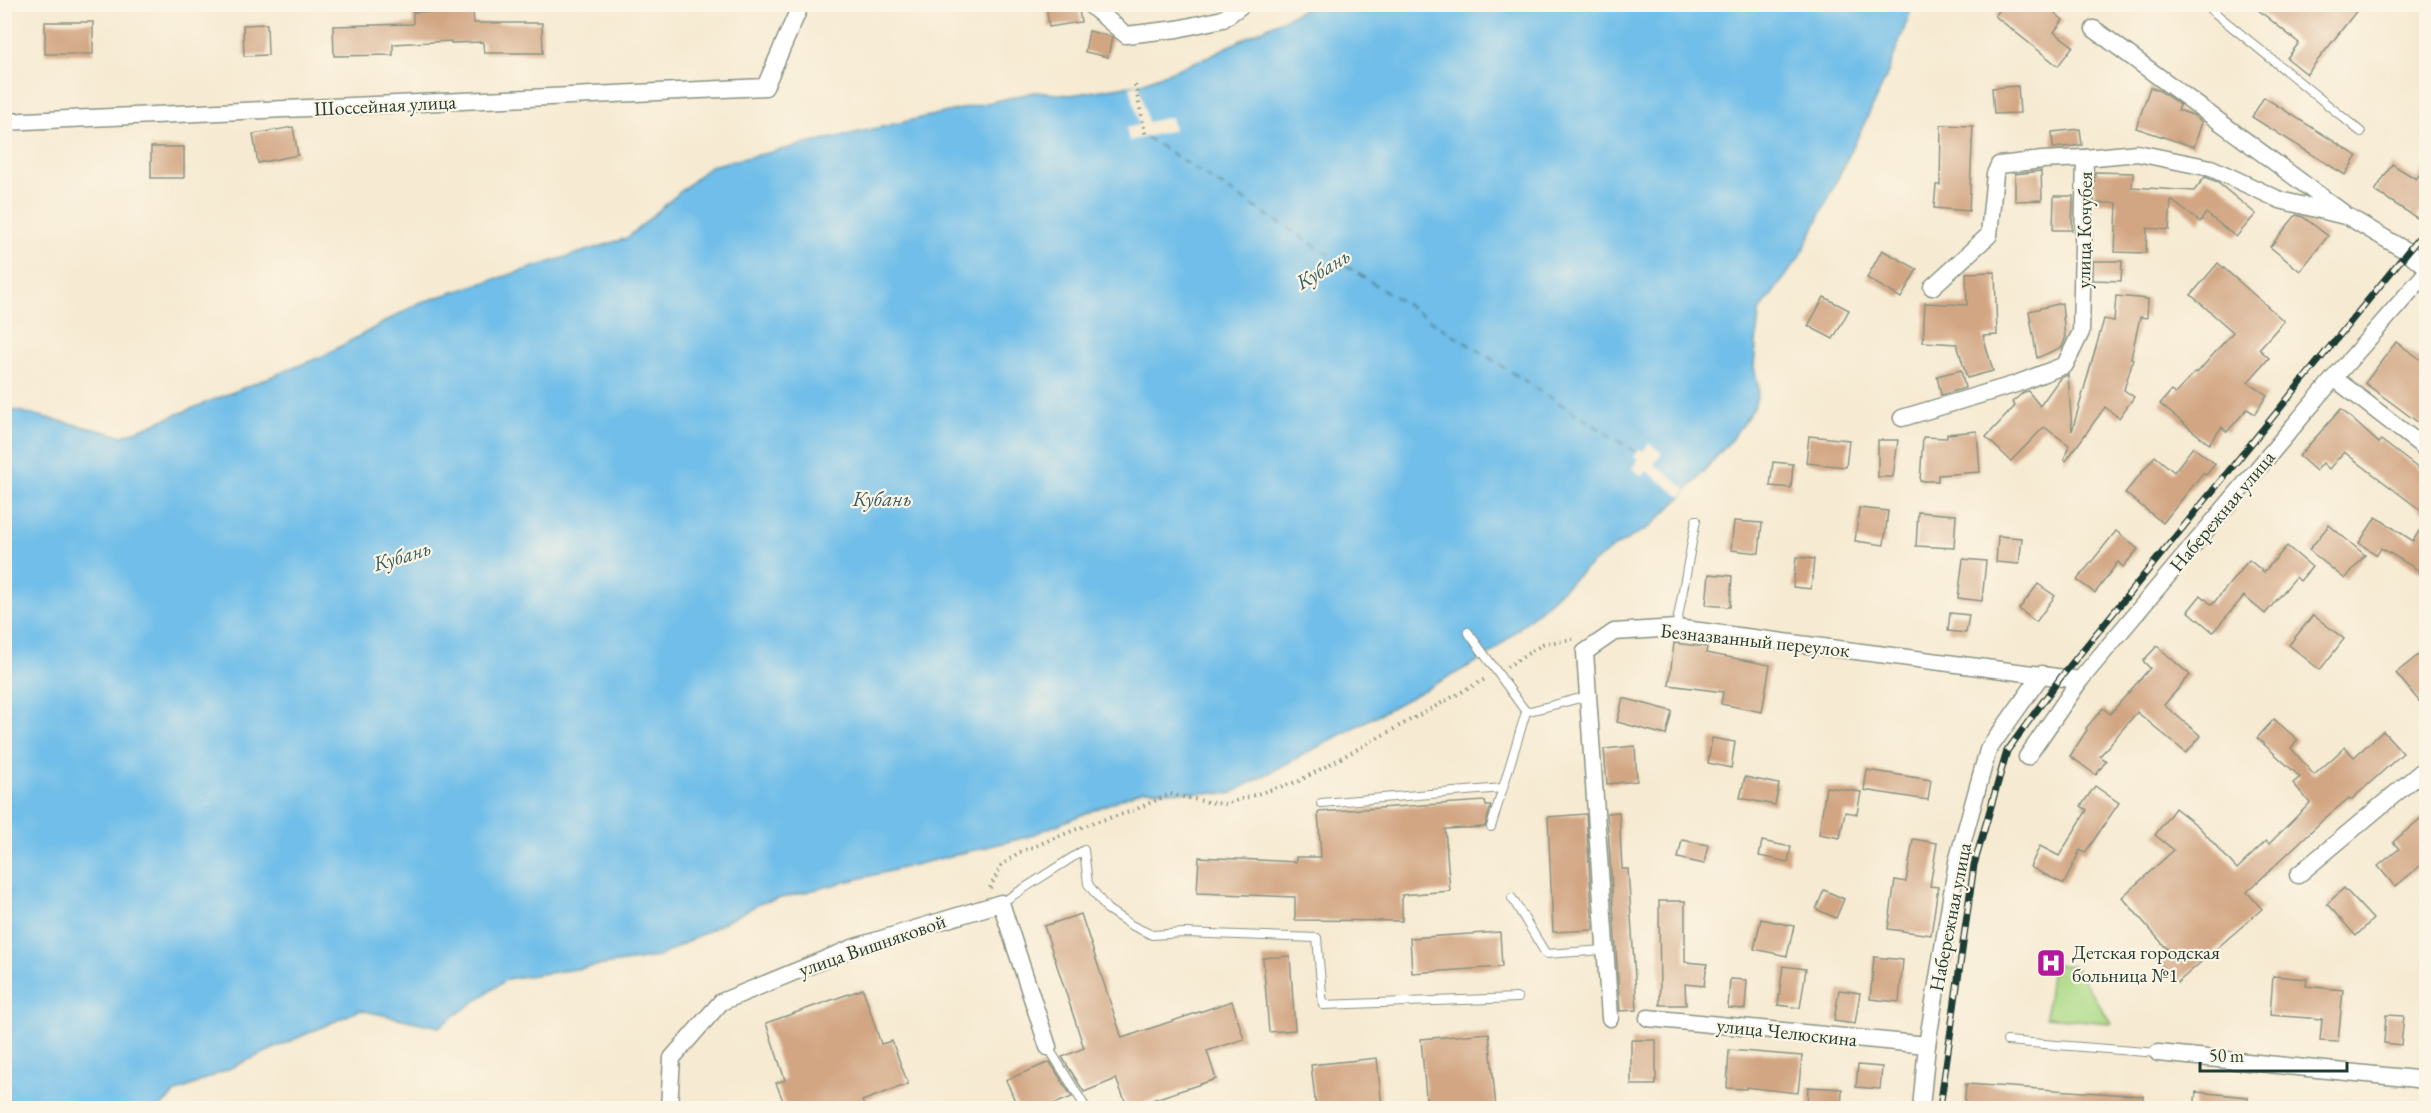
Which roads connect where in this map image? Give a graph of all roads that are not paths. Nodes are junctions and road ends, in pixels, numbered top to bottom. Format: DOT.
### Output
graph roads {
  1 [pos="801,4"];
  2 [pos="1089,4"];
  3 [pos="1243,4"];
  4 [pos="2204,4"];
  5 [pos="2094,29"];
  6 [pos="4,122"];
  7 [pos="2361,132"];
  8 [pos="2085,158"];
  9 [pos="2349,217"];
  10 [pos="2427,267"];
  11 [pos="2427,273"];
  12 [pos="1932,286"];
  13 [pos="2334,378"];
  14 [pos="1902,418"];
  15 [pos="2427,449"];
  16 [pos="1696,520"];
  17 [pos="1676,628"];
  18 [pos="1468,632"];
  19 [pos="2042,674"];
  20 [pos="2080,680"];
  21 [pos="1588,696"];
  22 [pos="1526,712"];
  23 [pos="2027,757"];
  24 [pos="2427,768"];
  25 [pos="1503,788"];
  26 [pos="1321,803"];
  27 [pos="1491,827"];
  28 [pos="2298,875"];
  29 [pos="1512,898"];
  30 [pos="996,905"];
  31 [pos="1605,950"];
  32 [pos="1518,998"];
  33 [pos="1610,1018"];
  34 [pos="1648,1018"];
  35 [pos="2007,1041"];
  36 [pos="1927,1046"];
  37 [pos="1048,1047"];
  38 [pos="2158,1053"];
  39 [pos="2427,1080"];
  40 [pos="669,1108"];
  41 [pos="1086,1108"];
  42 [pos="1921,1108"];
  1 -- 6 [label="street, Шоссейная улица"];
  2 -- 3 [label="street"];
  4 -- 7 [label="lane"];
  5 -- 9 [label="street, улица Кочубея"];
  8 -- 9 [label="street, улица Кочубея"];
  8 -- 12 [label="street"];
  8 -- 14 [label="street, улица Кочубея"];
  9 -- 10 [label="street, улица Кочубея"];
  11 -- 13 [label="street, Набережная улица"];
  13 -- 15 [label="street"];
  13 -- 20 [label="street, Набережная улица"];
  16 -- 17 [label="lane"];
  17 -- 19 [label="street, Безназванный переулок"];
  17 -- 21 [label="street, Безназванный переулок"];
  18 -- 22 [label="lane"];
  19 -- 20 [label="street, Безназванный переулок"];
  19 -- 36 [label="street, Набережная улица"];
  20 -- 23 [label="street, Набережная улица"];
  21 -- 22 [label="lane"];
  21 -- 31 [label="street"];
  22 -- 25 [label="lane"];
  24 -- 28 [label="street"];
  25 -- 26 [label="lane"];
  25 -- 27 [label="lane"];
  29 -- 31 [label="lane"];
  30 -- 32 [label="lane"];
  30 -- 37 [label="street"];
  30 -- 40 [label="street, улица Вишняковой"];
  31 -- 33 [label="street"];
  34 -- 36 [label="street, улица Челюскина"];
  35 -- 38 [label="lane"];
  36 -- 42 [label="street, Набережная улица"];
  37 -- 41 [label="lane"];
  38 -- 39 [label="street"];
}
